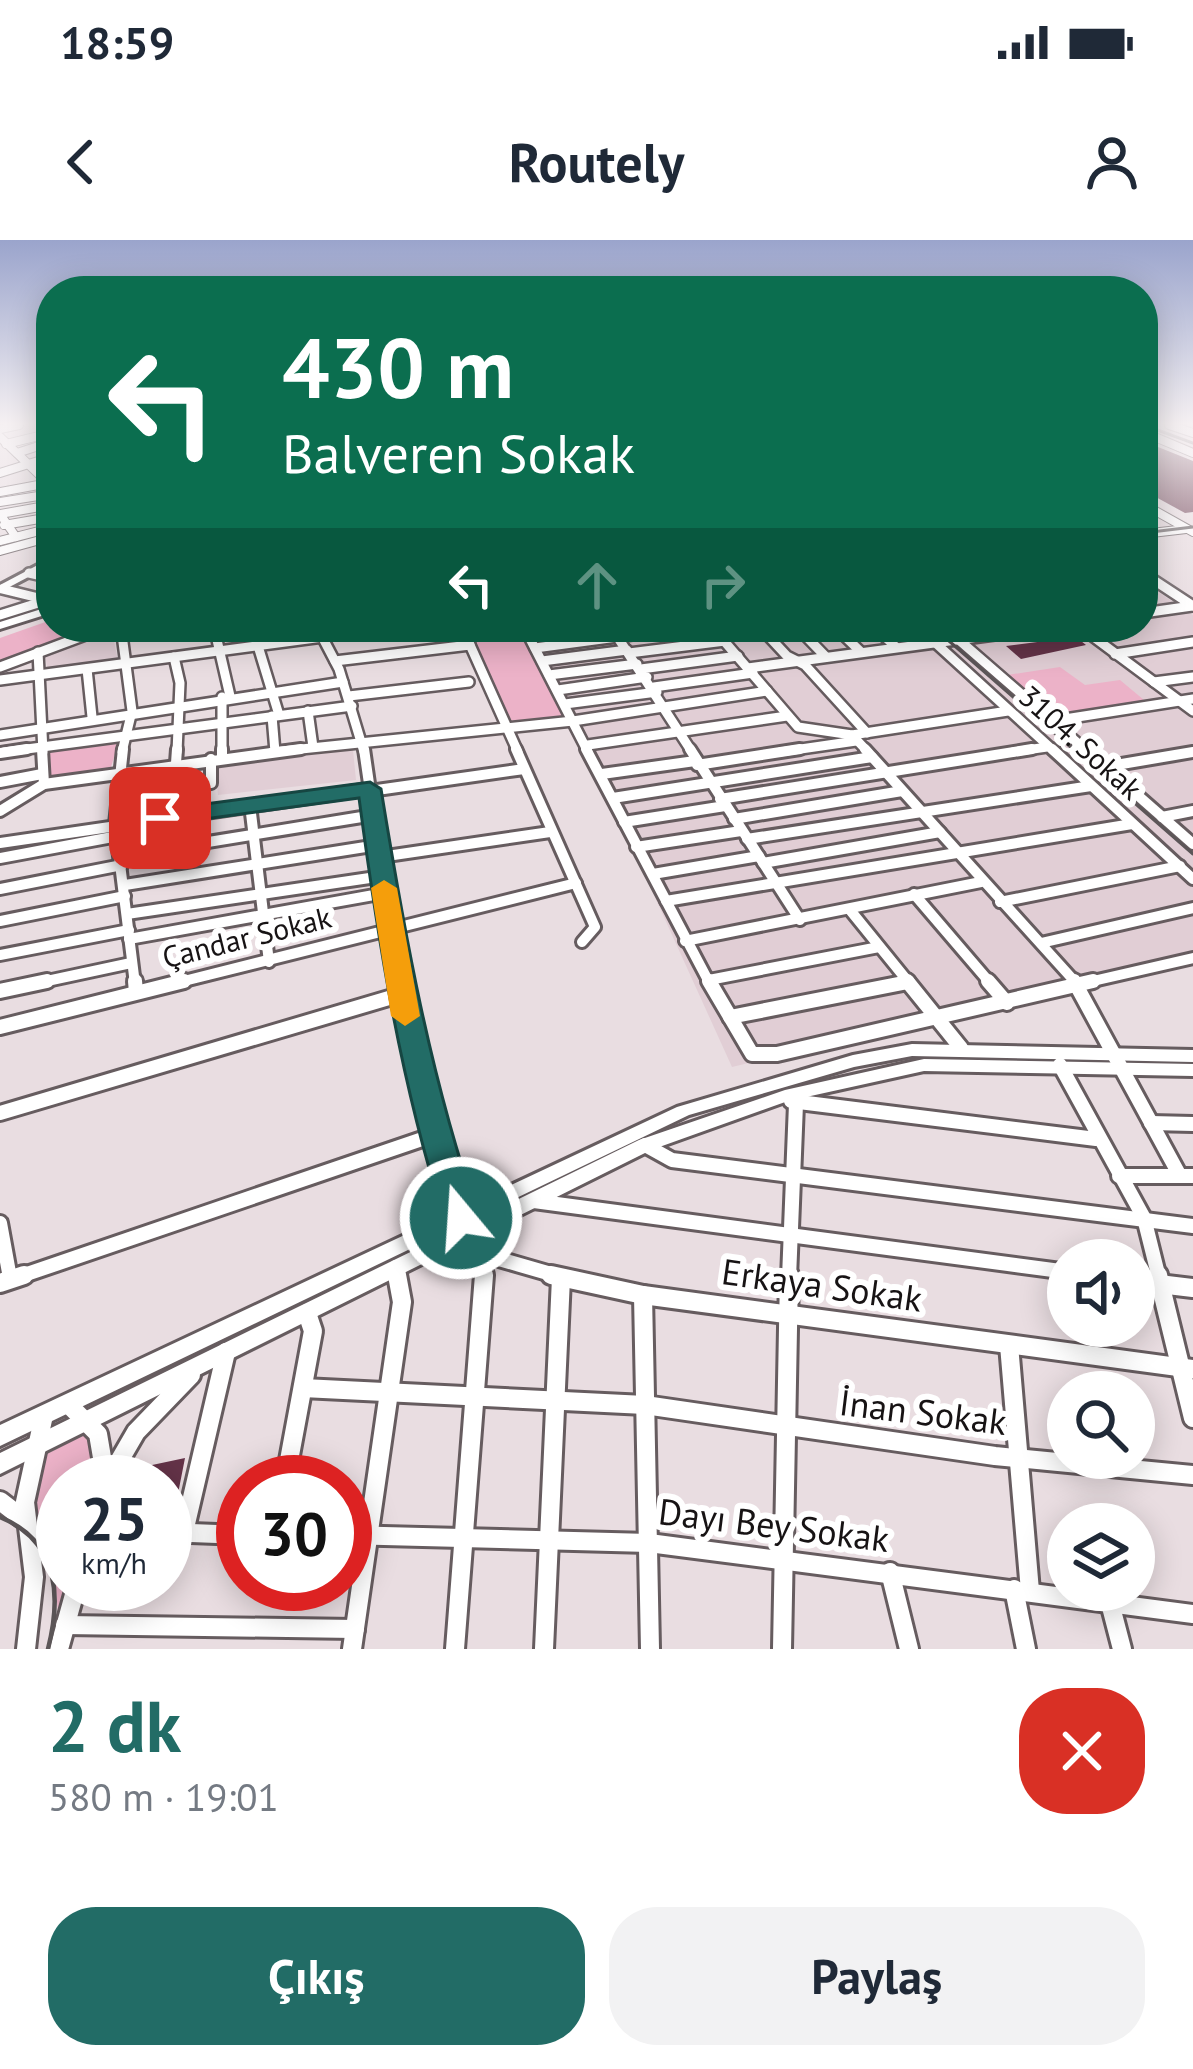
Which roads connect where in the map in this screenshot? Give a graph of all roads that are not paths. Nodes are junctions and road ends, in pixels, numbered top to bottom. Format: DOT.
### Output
graph roads {
  1 [pos="31,491"];
  2 [pos="0,502"];
  3 [pos="36,508"];
  4 [pos="1158,512"];
  5 [pos="0,514"];
  6 [pos="36,522"];
  7 [pos="1190,528"];
  8 [pos="7,531"];
  9 [pos="1158,531"];
  10 [pos="0,541"];
  11 [pos="36,541"];
  12 [pos="0,550"];
  13 [pos="36,570"];
  14 [pos="36,572"];
  15 [pos="1160,585"];
  16 [pos="0,586"];
  17 [pos="36,600"];
  18 [pos="1193,606"];
  19 [pos="36,608"];
  20 [pos="0,612"];
  21 [pos="1158,612"];
  22 [pos="36,613"];
  23 [pos="0,630"];
  24 [pos="66,642"];
  25 [pos="123,642"];
  26 [pos="216,642"];
  27 [pos="276,642"];
  28 [pos="325,642"];
  29 [pos="469,642"];
  30 [pos="532,642"];
  31 [pos="565,642"];
  32 [pos="621,642"];
  33 [pos="721,642"];
  34 [pos="725,642"];
  35 [pos="776,642"];
  36 [pos="812,642"];
  37 [pos="851,642"];
  38 [pos="890,642"];
  39 [pos="935,642"];
  40 [pos="961,642"];
  41 [pos="1100,642"];
  42 [pos="1193,642"];
  43 [pos="470,645"];
  44 [pos="258,646"];
  45 [pos="896,647"];
  46 [pos="535,648"];
  47 [pos="218,651"];
  48 [pos="38,652"];
  49 [pos="861,652"];
  50 [pos="1115,653"];
  51 [pos="738,656"];
  52 [pos="174,657"];
  53 [pos="826,657"];
  54 [pos="335,661"];
  55 [pos="542,661"];
  56 [pos="797,661"];
  57 [pos="125,664"];
  58 [pos="0,667"];
  59 [pos="87,669"];
  60 [pos="642,670"];
  61 [pos="751,671"];
  62 [pos="42,675"];
  63 [pos="549,675"];
  64 [pos="1193,676"];
  65 [pos="0,680"];
  66 [pos="343,682"];
  67 [pos="469,682"];
  68 [pos="1154,682"];
  69 [pos="558,690"];
  70 [pos="272,691"];
  71 [pos="767,691"];
  72 [pos="226,697"];
  73 [pos="1193,700"];
  74 [pos="350,701"];
  75 [pos="1180,701"];
  76 [pos="180,704"];
  77 [pos="565,704"];
  78 [pos="666,706"];
  79 [pos="131,711"];
  80 [pos="308,711"];
  81 [pos="1008,711"];
  82 [pos="1193,711"];
  83 [pos="275,715"];
  84 [pos="787,716"];
  85 [pos="92,717"];
  86 [pos="573,721"];
  87 [pos="221,722"];
  88 [pos="1052,722"];
  89 [pos="178,726"];
  90 [pos="502,726"];
  91 [pos="734,726"];
  92 [pos="797,727"];
  93 [pos="42,728"];
  94 [pos="128,733"];
  95 [pos="682,734"];
  96 [pos="0,735"];
  97 [pos="858,736"];
  98 [pos="361,742"];
  99 [pos="588,745"];
  100 [pos="39,747"];
  101 [pos="313,747"];
  102 [pos="1047,747"];
  103 [pos="275,752"];
  104 [pos="1193,752"];
  105 [pos="0,754"];
  106 [pos="872,757"];
  107 [pos="216,758"];
  108 [pos="176,763"];
  109 [pos="696,763"];
  110 [pos="1104,767"];
  111 [pos="524,769"];
  112 [pos="886,772"];
  113 [pos="117,774"];
  114 [pos="602,774"];
  115 [pos="43,779"];
  116 [pos="0,782"];
  117 [pos="709,783"];
  118 [pos="1091,787"];
  119 [pos="370,790"];
  120 [pos="902,791"];
  121 [pos="117,794"];
  122 [pos="613,798"];
  123 [pos="722,802"];
  124 [pos="250,806"];
  125 [pos="0,811"];
  126 [pos="920,811"];
  127 [pos="1193,811"];
  128 [pos="374,815"];
  129 [pos="1162,817"];
  130 [pos="624,822"];
  131 [pos="1132,824"];
  132 [pos="117,830"];
  133 [pos="741,830"];
  134 [pos="550,832"];
  135 [pos="940,832"];
  136 [pos="254,835"];
  137 [pos="0,843"];
  138 [pos="1193,844"];
  139 [pos="636,847"];
  140 [pos="379,850"];
  141 [pos="958,852"];
  142 [pos="0,858"];
  143 [pos="761,859"];
  144 [pos="122,861"];
  145 [pos="255,865"];
  146 [pos="1180,866"];
  147 [pos="653,874"];
  148 [pos="382,876"];
  149 [pos="1193,879"];
  150 [pos="981,882"];
  151 [pos="576,883"];
  152 [pos="776,883"];
  153 [pos="0,889"];
  154 [pos="125,891"];
  155 [pos="385,893"];
  156 [pos="914,894"];
  157 [pos="257,895"];
  158 [pos="666,902"];
  159 [pos="1000,902"];
  160 [pos="1193,908"];
  161 [pos="850,910"];
  162 [pos="127,914"];
  163 [pos="260,916"];
  164 [pos="800,920"];
  165 [pos="0,921"];
  166 [pos="391,931"];
  167 [pos="129,934"];
  168 [pos="685,941"];
  169 [pos="582,942"];
  170 [pos="1041,943"];
  171 [pos="879,947"];
  172 [pos="0,955"];
  173 [pos="1193,958"];
  174 [pos="268,962"];
  175 [pos="131,963"];
  176 [pos="709,980"];
  177 [pos="908,982"];
  178 [pos="1079,986"];
  179 [pos="0,992"];
  180 [pos="136,992"];
  181 [pos="400,995"];
  182 [pos="1007,1003"];
  183 [pos="730,1017"];
  184 [pos="936,1018"];
  185 [pos="0,1027"];
  186 [pos="961,1048"];
  187 [pos="1193,1056"];
  188 [pos="1119,1060"];
  189 [pos="1060,1065"];
  190 [pos="1193,1070"];
  191 [pos="790,1101"];
  192 [pos="0,1113"];
  193 [pos="1151,1123"];
  194 [pos="1193,1124"];
  195 [pos="434,1135"];
  196 [pos="1096,1139"];
  197 [pos="645,1145"];
  198 [pos="792,1172"];
  199 [pos="1119,1176"];
  200 [pos="1186,1176"];
  201 [pos="533,1201"];
  202 [pos="461,1218"];
  203 [pos="1144,1218"];
  204 [pos="0,1223"];
  205 [pos="1193,1226"];
  206 [pos="788,1233"];
  207 [pos="447,1244"];
  208 [pos="485,1259"];
  209 [pos="396,1268"];
  210 [pos="1047,1269"];
  211 [pos="561,1278"];
  212 [pos="5,1281"];
  213 [pos="1155,1284"];
  214 [pos="1163,1285"];
  215 [pos="1193,1288"];
  216 [pos="643,1295"];
  217 [pos="307,1312"];
  218 [pos="787,1312"];
  219 [pos="1009,1345"];
  220 [pos="226,1352"];
  221 [pos="204,1364"];
  222 [pos="1188,1369"];
  223 [pos="303,1388"];
  224 [pos="390,1392"];
  225 [pos="473,1396"];
  226 [pos="558,1400"];
  227 [pos="68,1404"];
  228 [pos="645,1405"];
  229 [pos="44,1415"];
  230 [pos="1193,1418"];
  231 [pos="88,1420"];
  232 [pos="783,1427"];
  233 [pos="0,1436"];
  234 [pos="36,1444"];
  235 [pos="106,1455"];
  236 [pos="122,1455"];
  237 [pos="290,1455"];
  238 [pos="1016,1458"];
  239 [pos="0,1464"];
  240 [pos="192,1470"];
  241 [pos="1193,1475"];
  242 [pos="0,1502"];
  243 [pos="372,1515"];
  244 [pos="26,1521"];
  245 [pos="372,1535"];
  246 [pos="467,1538"];
  247 [pos="553,1540"];
  248 [pos="649,1543"];
  249 [pos="783,1559"];
  250 [pos="890,1572"];
  251 [pos="1022,1590"];
  252 [pos="1047,1594"];
  253 [pos="1155,1609"];
  254 [pos="69,1611"];
  255 [pos="1112,1611"];
  256 [pos="1193,1614"];
  257 [pos="65,1625"];
  258 [pos="354,1639"];
  259 [pos="26,1649"];
  260 [pos="58,1649"];
  261 [pos="455,1649"];
  262 [pos="544,1649"];
  263 [pos="650,1649"];
  264 [pos="782,1649"];
  265 [pos="910,1649"];
  266 [pos="1026,1649"];
  267 [pos="1122,1649"];
  1 -- 2 [label="street"];
  3 -- 5 [label="street"];
  4 -- 7 [label="street"];
  5 -- 8 [label="street"];
  6 -- 8 [label="street"];
  7 -- 9 [label="street"];
  8 -- 10 [label="street"];
  11 -- 12 [label="street"];
  13 -- 16 [label="main road"];
  14 -- 16 [label="main road"];
  15 -- 18 [label="street"];
  16 -- 17 [label="street"];
  18 -- 21 [label="street"];
  19 -- 20 [label="street"];
  22 -- 23 [label="highway"];
  24 -- 48 [label="street"];
  25 -- 57 [label="street"];
  26 -- 47 [label="street"];
  27 -- 44 [label="street"];
  28 -- 54 [label="street"];
  29 -- 43 [label="street"];
  30 -- 46 [label="street"];
  31 -- 46 [label="street"];
  32 -- 60 [label="street"];
  33 -- 60 [label="street"];
  34 -- 51 [label="street"];
  35 -- 56 [label="street"];
  36 -- 53 [label="street"];
  37 -- 49 [label="street"];
  38 -- 45 [label="street"];
  39 -- 45 [label="street"];
  39 -- 81 [label="street, 3104. Sokak"];
  40 -- 88 [label="street"];
  41 -- 50 [label="street"];
  42 -- 50 [label="street"];
  43 -- 54 [label="street"];
  43 -- 90 [label="street"];
  44 -- 47 [label="street"];
  44 -- 70 [label="street"];
  45 -- 49 [label="street"];
  46 -- 55 [label="street"];
  47 -- 52 [label="street"];
  47 -- 72 [label="street"];
  48 -- 58 [label="street"];
  48 -- 62 [label="street"];
  49 -- 53 [label="street"];
  50 -- 68 [label="street"];
  51 -- 60 [label="street"];
  51 -- 61 [label="street"];
  52 -- 57 [label="street"];
  52 -- 76 [label="street"];
  53 -- 56 [label="street"];
  54 -- 66 [label="street"];
  55 -- 60 [label="street"];
  55 -- 63 [label="street"];
  56 -- 61 [label="street"];
  56 -- 97 [label="street"];
  57 -- 59 [label="street"];
  57 -- 79 [label="street"];
  59 -- 62 [label="street"];
  59 -- 85 [label="street"];
  60 -- 61 [label="street"];
  60 -- 63 [label="street"];
  60 -- 69 [label="street"];
  60 -- 77 [label="street"];
  60 -- 78 [label="street"];
  61 -- 71 [label="street"];
  62 -- 65 [label="street"];
  62 -- 93 [label="street"];
  63 -- 69 [label="street"];
  64 -- 68 [label="street"];
  66 -- 70 [label="street"];
  66 -- 74 [label="street"];
  67 -- 74 [label="street"];
  68 -- 75 [label="street"];
  69 -- 77 [label="street"];
  70 -- 72 [label="street"];
  70 -- 83 [label="street"];
  71 -- 78 [label="street"];
  71 -- 84 [label="street"];
  72 -- 76 [label="street"];
  72 -- 87 [label="street"];
  73 -- 75 [label="street"];
  74 -- 80 [label="street"];
  74 -- 98 [label="street"];
  75 -- 82 [label="street"];
  75 -- 88 [label="street"];
  76 -- 79 [label="street"];
  76 -- 89 [label="street"];
  77 -- 86 [label="street"];
  78 -- 86 [label="street"];
  78 -- 95 [label="street"];
  79 -- 85 [label="street"];
  79 -- 94 [label="street"];
  80 -- 83 [label="street"];
  80 -- 101 [label="street"];
  81 -- 97 [label="street"];
  81 -- 102 [label="street, 3104. Sokak"];
  83 -- 87 [label="street"];
  83 -- 103 [label="street"];
  84 -- 91 [label="street"];
  84 -- 92 [label="street"];
  85 -- 93 [label="street"];
  86 -- 90 [label="street"];
  86 -- 99 [label="street"];
  87 -- 89 [label="street"];
  87 -- 107 [label="street"];
  88 -- 110 [label="street"];
  89 -- 94 [label="street"];
  89 -- 108 [label="street"];
  90 -- 98 [label="street"];
  90 -- 111 [label="street"];
  91 -- 92 [label="street"];
  91 -- 95 [label="street"];
  92 -- 97 [label="street"];
  93 -- 96 [label="street"];
  93 -- 100 [label="street"];
  94 -- 100 [label="street"];
  94 -- 113 [label="street"];
  95 -- 99 [label="street"];
  95 -- 109 [label="street"];
  97 -- 106 [label="street"];
  97 -- 109 [label="street"];
  98 -- 101 [label="street"];
  98 -- 119 [label="street"];
  99 -- 114 [label="street"];
  100 -- 105 [label="street"];
  100 -- 115 [label="street"];
  101 -- 103 [label="street"];
  102 -- 112 [label="street"];
  102 -- 118 [label="street, 3104. Sokak"];
  103 -- 107 [label="street"];
  104 -- 110 [label="street"];
  106 -- 112 [label="street"];
  106 -- 117 [label="street"];
  107 -- 108 [label="street"];
  107 -- 121 [label="street"];
  108 -- 113 [label="street"];
  109 -- 114 [label="street"];
  109 -- 117 [label="street"];
  110 -- 129 [label="street"];
  111 -- 119 [label="street"];
  111 -- 134 [label="street"];
  112 -- 120 [label="street"];
  112 -- 123 [label="street"];
  113 -- 115 [label="street"];
  113 -- 121 [label="street"];
  114 -- 122 [label="street"];
  115 -- 116 [label="street"];
  115 -- 125 [label="street"];
  117 -- 122 [label="street"];
  117 -- 123 [label="street"];
  118 -- 126 [label="street"];
  118 -- 131 [label="street, 3104. Sokak"];
  119 -- 124 [label="street"];
  119 -- 128 [label="street"];
  120 -- 126 [label="street"];
  120 -- 133 [label="street"];
  121 -- 132 [label="street"];
  122 -- 130 [label="street"];
  123 -- 130 [label="street"];
  123 -- 133 [label="street"];
  124 -- 132 [label="street"];
  124 -- 136 [label="street"];
  126 -- 133 [label="street"];
  126 -- 135 [label="street"];
  127 -- 129 [label="street"];
  128 -- 136 [label="street"];
  128 -- 140 [label="street"];
  129 -- 138 [label="street"];
  130 -- 139 [label="street"];
  131 -- 141 [label="street"];
  131 -- 146 [label="street, 3104. Sokak"];
  132 -- 137 [label="street"];
  132 -- 142 [label="street"];
  132 -- 144 [label="street"];
  133 -- 139 [label="street"];
  133 -- 143 [label="street"];
  134 -- 140 [label="street"];
  134 -- 151 [label="street"];
  135 -- 141 [label="street"];
  135 -- 143 [label="street"];
  136 -- 144 [label="street"];
  136 -- 145 [label="street"];
  139 -- 147 [label="street"];
  140 -- 145 [label="street"];
  140 -- 148 [label="street"];
  141 -- 150 [label="street"];
  141 -- 152 [label="street"];
  143 -- 147 [label="street"];
  143 -- 152 [label="street"];
  144 -- 153 [label="street"];
  144 -- 154 [label="street"];
  145 -- 154 [label="street"];
  145 -- 157 [label="street"];
  146 -- 149 [label="street, 3104. Sokak"];
  146 -- 159 [label="street"];
  147 -- 158 [label="street"];
  148 -- 155 [label="street"];
  148 -- 157 [label="street"];
  150 -- 156 [label="street"];
  150 -- 159 [label="street"];
  151 -- 166 [label="street, Çandar Sokak"];
  151 -- 169 [label="street"];
  152 -- 158 [label="street"];
  152 -- 164 [label="street"];
  154 -- 162 [label="street"];
  154 -- 165 [label="street"];
  155 -- 163 [label="street"];
  155 -- 166 [label="street"];
  156 -- 161 [label="street"];
  156 -- 182 [label="street"];
  157 -- 162 [label="street"];
  157 -- 163 [label="street"];
  158 -- 168 [label="street"];
  159 -- 170 [label="street"];
  160 -- 170 [label="street"];
  161 -- 164 [label="street"];
  161 -- 171 [label="street"];
  162 -- 167 [label="street"];
  163 -- 167 [label="street"];
  163 -- 174 [label="street"];
  164 -- 168 [label="street"];
  166 -- 174 [label="street, Çandar Sokak"];
  166 -- 181 [label="street"];
  167 -- 172 [label="street"];
  167 -- 175 [label="street"];
  168 -- 176 [label="street"];
  170 -- 178 [label="street"];
  171 -- 176 [label="street"];
  171 -- 177 [label="street"];
  173 -- 178 [label="street"];
  174 -- 180 [label="street, Çandar Sokak"];
  175 -- 179 [label="street"];
  175 -- 180 [label="street"];
  176 -- 183 [label="street"];
  177 -- 183 [label="street"];
  177 -- 184 [label="street"];
  178 -- 182 [label="street"];
  178 -- 188 [label="street"];
  180 -- 185 [label="street, Çandar Sokak"];
  181 -- 192 [label="street"];
  181 -- 195 [label="street"];
  182 -- 184 [label="street"];
  183 -- 184 [label="street"];
  184 -- 186 [label="street"];
  186 -- 188 [label="main road"];
  186 -- 202 [label="main road"];
  187 -- 188 [label="main road"];
  188 -- 189 [label="main road"];
  188 -- 190 [label="main road"];
  188 -- 193 [label="street"];
  189 -- 191 [label="main road"];
  189 -- 196 [label="street"];
  191 -- 196 [label="street"];
  191 -- 197 [label="main road"];
  191 -- 198 [label="street"];
  193 -- 194 [label="street"];
  193 -- 200 [label="street"];
  195 -- 202 [label="street"];
  195 -- 212 [label="street"];
  196 -- 199 [label="street"];
  197 -- 198 [label="street"];
  197 -- 201 [label="main road"];
  198 -- 203 [label="street"];
  198 -- 206 [label="street"];
  199 -- 200 [label="street"];
  199 -- 203 [label="street"];
  201 -- 206 [label="street"];
  201 -- 207 [label="main road"];
  202 -- 227 [label="main road"];
  203 -- 205 [label="street"];
  203 -- 214 [label="street"];
  204 -- 212 [label="street"];
  206 -- 210 [label="street"];
  206 -- 218 [label="street"];
  207 -- 208 [label="street, Erkaya Sokak"];
  207 -- 209 [label="main road"];
  208 -- 211 [label="street, Erkaya Sokak"];
  208 -- 225 [label="street"];
  209 -- 217 [label="main road"];
  209 -- 224 [label="street"];
  211 -- 216 [label="street, Erkaya Sokak"];
  211 -- 226 [label="street"];
  213 -- 214 [label="street"];
  214 -- 215 [label="street"];
  214 -- 222 [label="street"];
  216 -- 218 [label="street, Erkaya Sokak"];
  216 -- 228 [label="street"];
  217 -- 220 [label="main road"];
  217 -- 223 [label="street"];
  218 -- 219 [label="street, Erkaya Sokak"];
  218 -- 232 [label="street"];
  219 -- 222 [label="street, Erkaya Sokak"];
  219 -- 238 [label="street"];
  220 -- 221 [label="main road"];
  220 -- 240 [label="street"];
  221 -- 231 [label="main road"];
  221 -- 236 [label="street"];
  222 -- 230 [label="street"];
  223 -- 224 [label="street, İnan Sokak"];
  223 -- 237 [label="street"];
  224 -- 225 [label="street, İnan Sokak"];
  224 -- 243 [label="street"];
  225 -- 226 [label="street, İnan Sokak"];
  225 -- 246 [label="street"];
  226 -- 228 [label="street, İnan Sokak"];
  226 -- 247 [label="street"];
  227 -- 229 [label="main road"];
  227 -- 231 [label="street"];
  228 -- 232 [label="street, İnan Sokak"];
  228 -- 248 [label="street"];
  229 -- 233 [label="main road"];
  229 -- 234 [label="street"];
  231 -- 234 [label="main road"];
  231 -- 235 [label="street"];
  232 -- 238 [label="street, İnan Sokak"];
  232 -- 249 [label="street"];
  234 -- 239 [label="main road"];
  234 -- 244 [label="street"];
  238 -- 241 [label="street, İnan Sokak"];
  238 -- 251 [label="street"];
  242 -- 244 [label="street"];
  244 -- 259 [label="street"];
  245 -- 246 [label="street, Dayı Bey Sokak"];
  246 -- 247 [label="street, Dayı Bey Sokak"];
  246 -- 261 [label="street"];
  247 -- 248 [label="street, Dayı Bey Sokak"];
  247 -- 262 [label="street"];
  248 -- 249 [label="street, Dayı Bey Sokak"];
  248 -- 263 [label="street"];
  249 -- 250 [label="street, Dayı Bey Sokak"];
  249 -- 264 [label="street"];
  250 -- 251 [label="street, Dayı Bey Sokak"];
  250 -- 265 [label="street"];
  251 -- 252 [label="street, Dayı Bey Sokak"];
  251 -- 266 [label="street"];
  253 -- 256 [label="street, Dayı Bey Sokak"];
  254 -- 257 [label="street"];
  255 -- 267 [label="street"];
  257 -- 258 [label="street"];
  257 -- 260 [label="street"];
}
